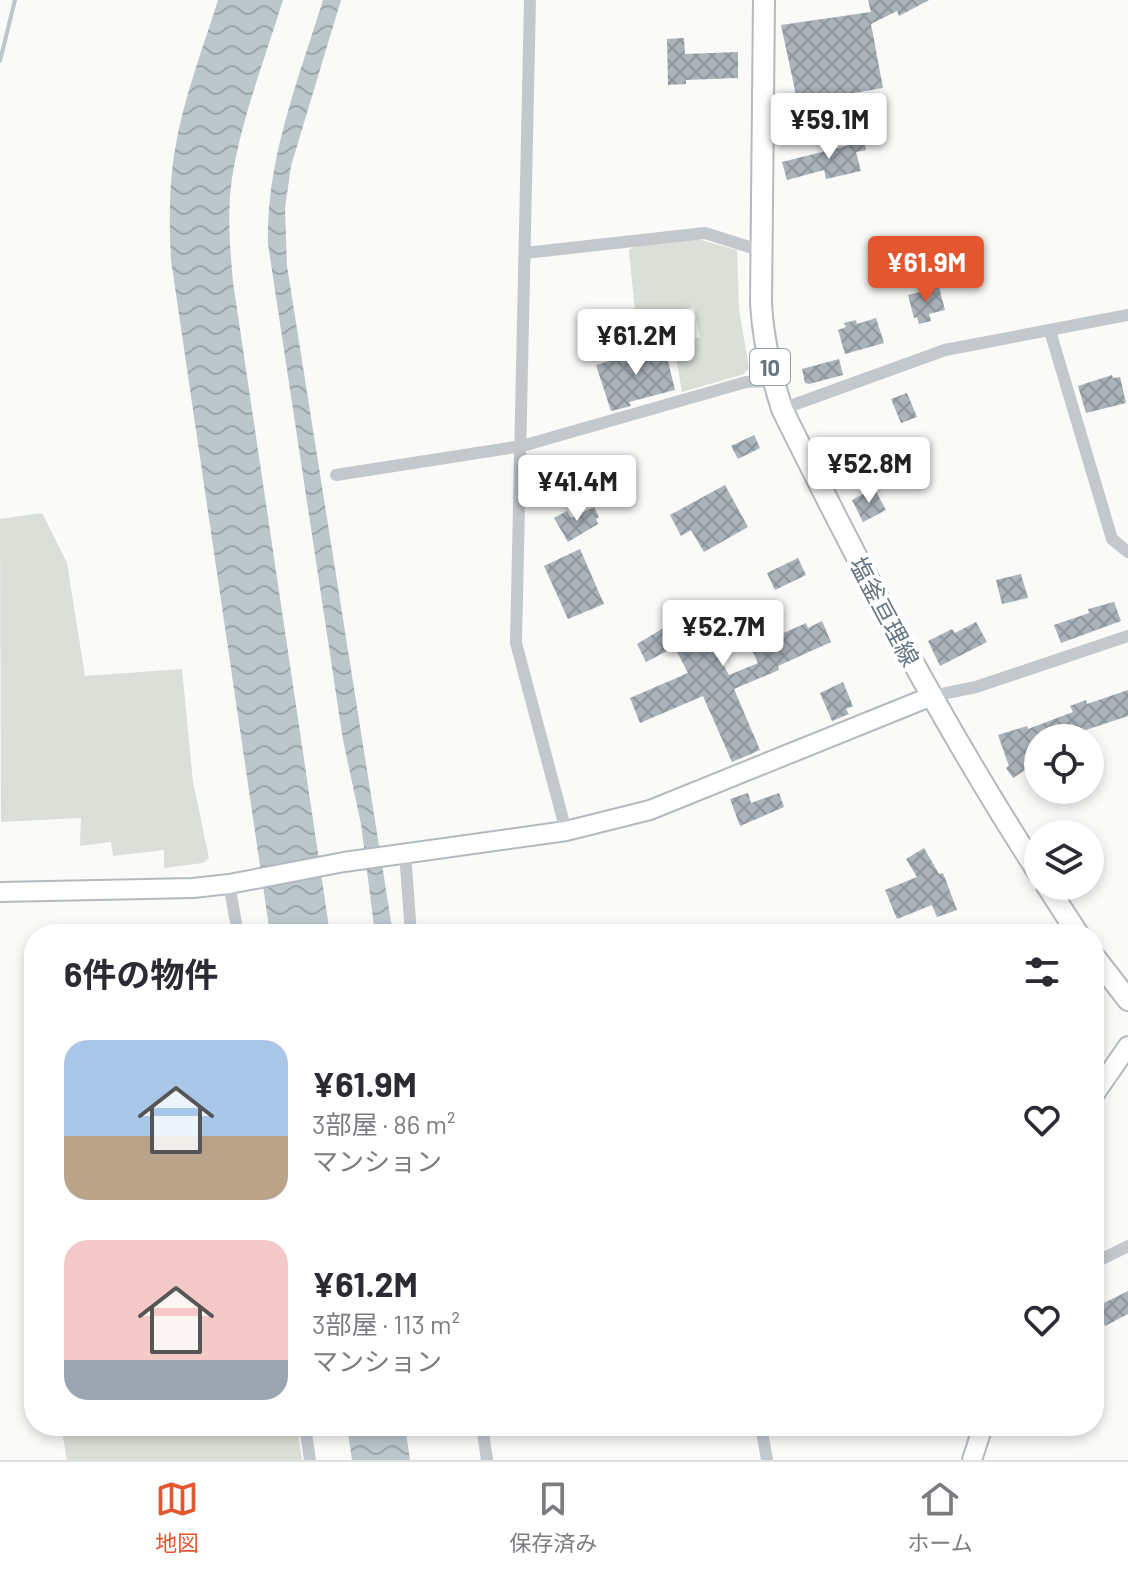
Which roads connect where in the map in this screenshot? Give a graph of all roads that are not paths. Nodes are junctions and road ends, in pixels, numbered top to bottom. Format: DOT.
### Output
graph roads {
  1 [pos="530,0"];
  2 [pos="764,0"];
  3 [pos="762,251"];
  4 [pos="525,253"];
  5 [pos="1128,315"];
  6 [pos="1050,331"];
  7 [pos="773,381"];
  8 [pos="782,409"];
  9 [pos="522,446"];
  10 [pos="336,475"];
  11 [pos="1128,552"];
  12 [pos="1128,636"];
  13 [pos="932,696"];
  14 [pos="566,831"];
  15 [pos="1024,849"];
  16 [pos="402,854"];
  17 [pos="229,884"];
  18 [pos="0,892"];
  19 [pos="1056,900"];
  20 [pos="236,924"];
  21 [pos="410,924"];
  22 [pos="1072,924"];
  23 [pos="1104,969"];
  24 [pos="1128,1000"];
  25 [pos="1128,1046"];
  26 [pos="1104,1081"];
  27 [pos="1128,1246"];
  28 [pos="1104,1258"];
  29 [pos="306,1436"];
  30 [pos="483,1436"];
  31 [pos="763,1436"];
  32 [pos="980,1436"];
  33 [pos="310,1460"];
  34 [pos="487,1460"];
  35 [pos="767,1460"];
  36 [pos="974,1460"];
  1 -- 4 [label="street"];
  2 -- 3 [label="main road, 塩釜亘理線 / 10"];
  3 -- 4 [label="street"];
  3 -- 7 [label="main road, 塩釜亘理線 / 10"];
  4 -- 9 [label="street"];
  5 -- 6 [label="street"];
  6 -- 8 [label="street"];
  6 -- 11 [label="street"];
  7 -- 8 [label="main road, 塩釜亘理線 / 10"];
  7 -- 9 [label="street"];
  8 -- 13 [label="main road, 塩釜亘理線 / 10"];
  9 -- 10 [label="street"];
  9 -- 14 [label="street"];
  12 -- 13 [label="street"];
  13 -- 14 [label="street"];
  13 -- 15 [label="main road, 塩釜亘理線 / 10"];
  14 -- 16 [label="street"];
  16 -- 17 [label="street"];
  16 -- 21 [label="street"];
  17 -- 18 [label="street"];
  17 -- 20 [label="street"];
  19 -- 22 [label="main road"];
  23 -- 24 [label="main road"];
  25 -- 26 [label="street"];
  27 -- 28 [label="street"];
  29 -- 33 [label="street"];
  30 -- 34 [label="street"];
  31 -- 35 [label="street"];
  32 -- 36 [label="street"];
}
